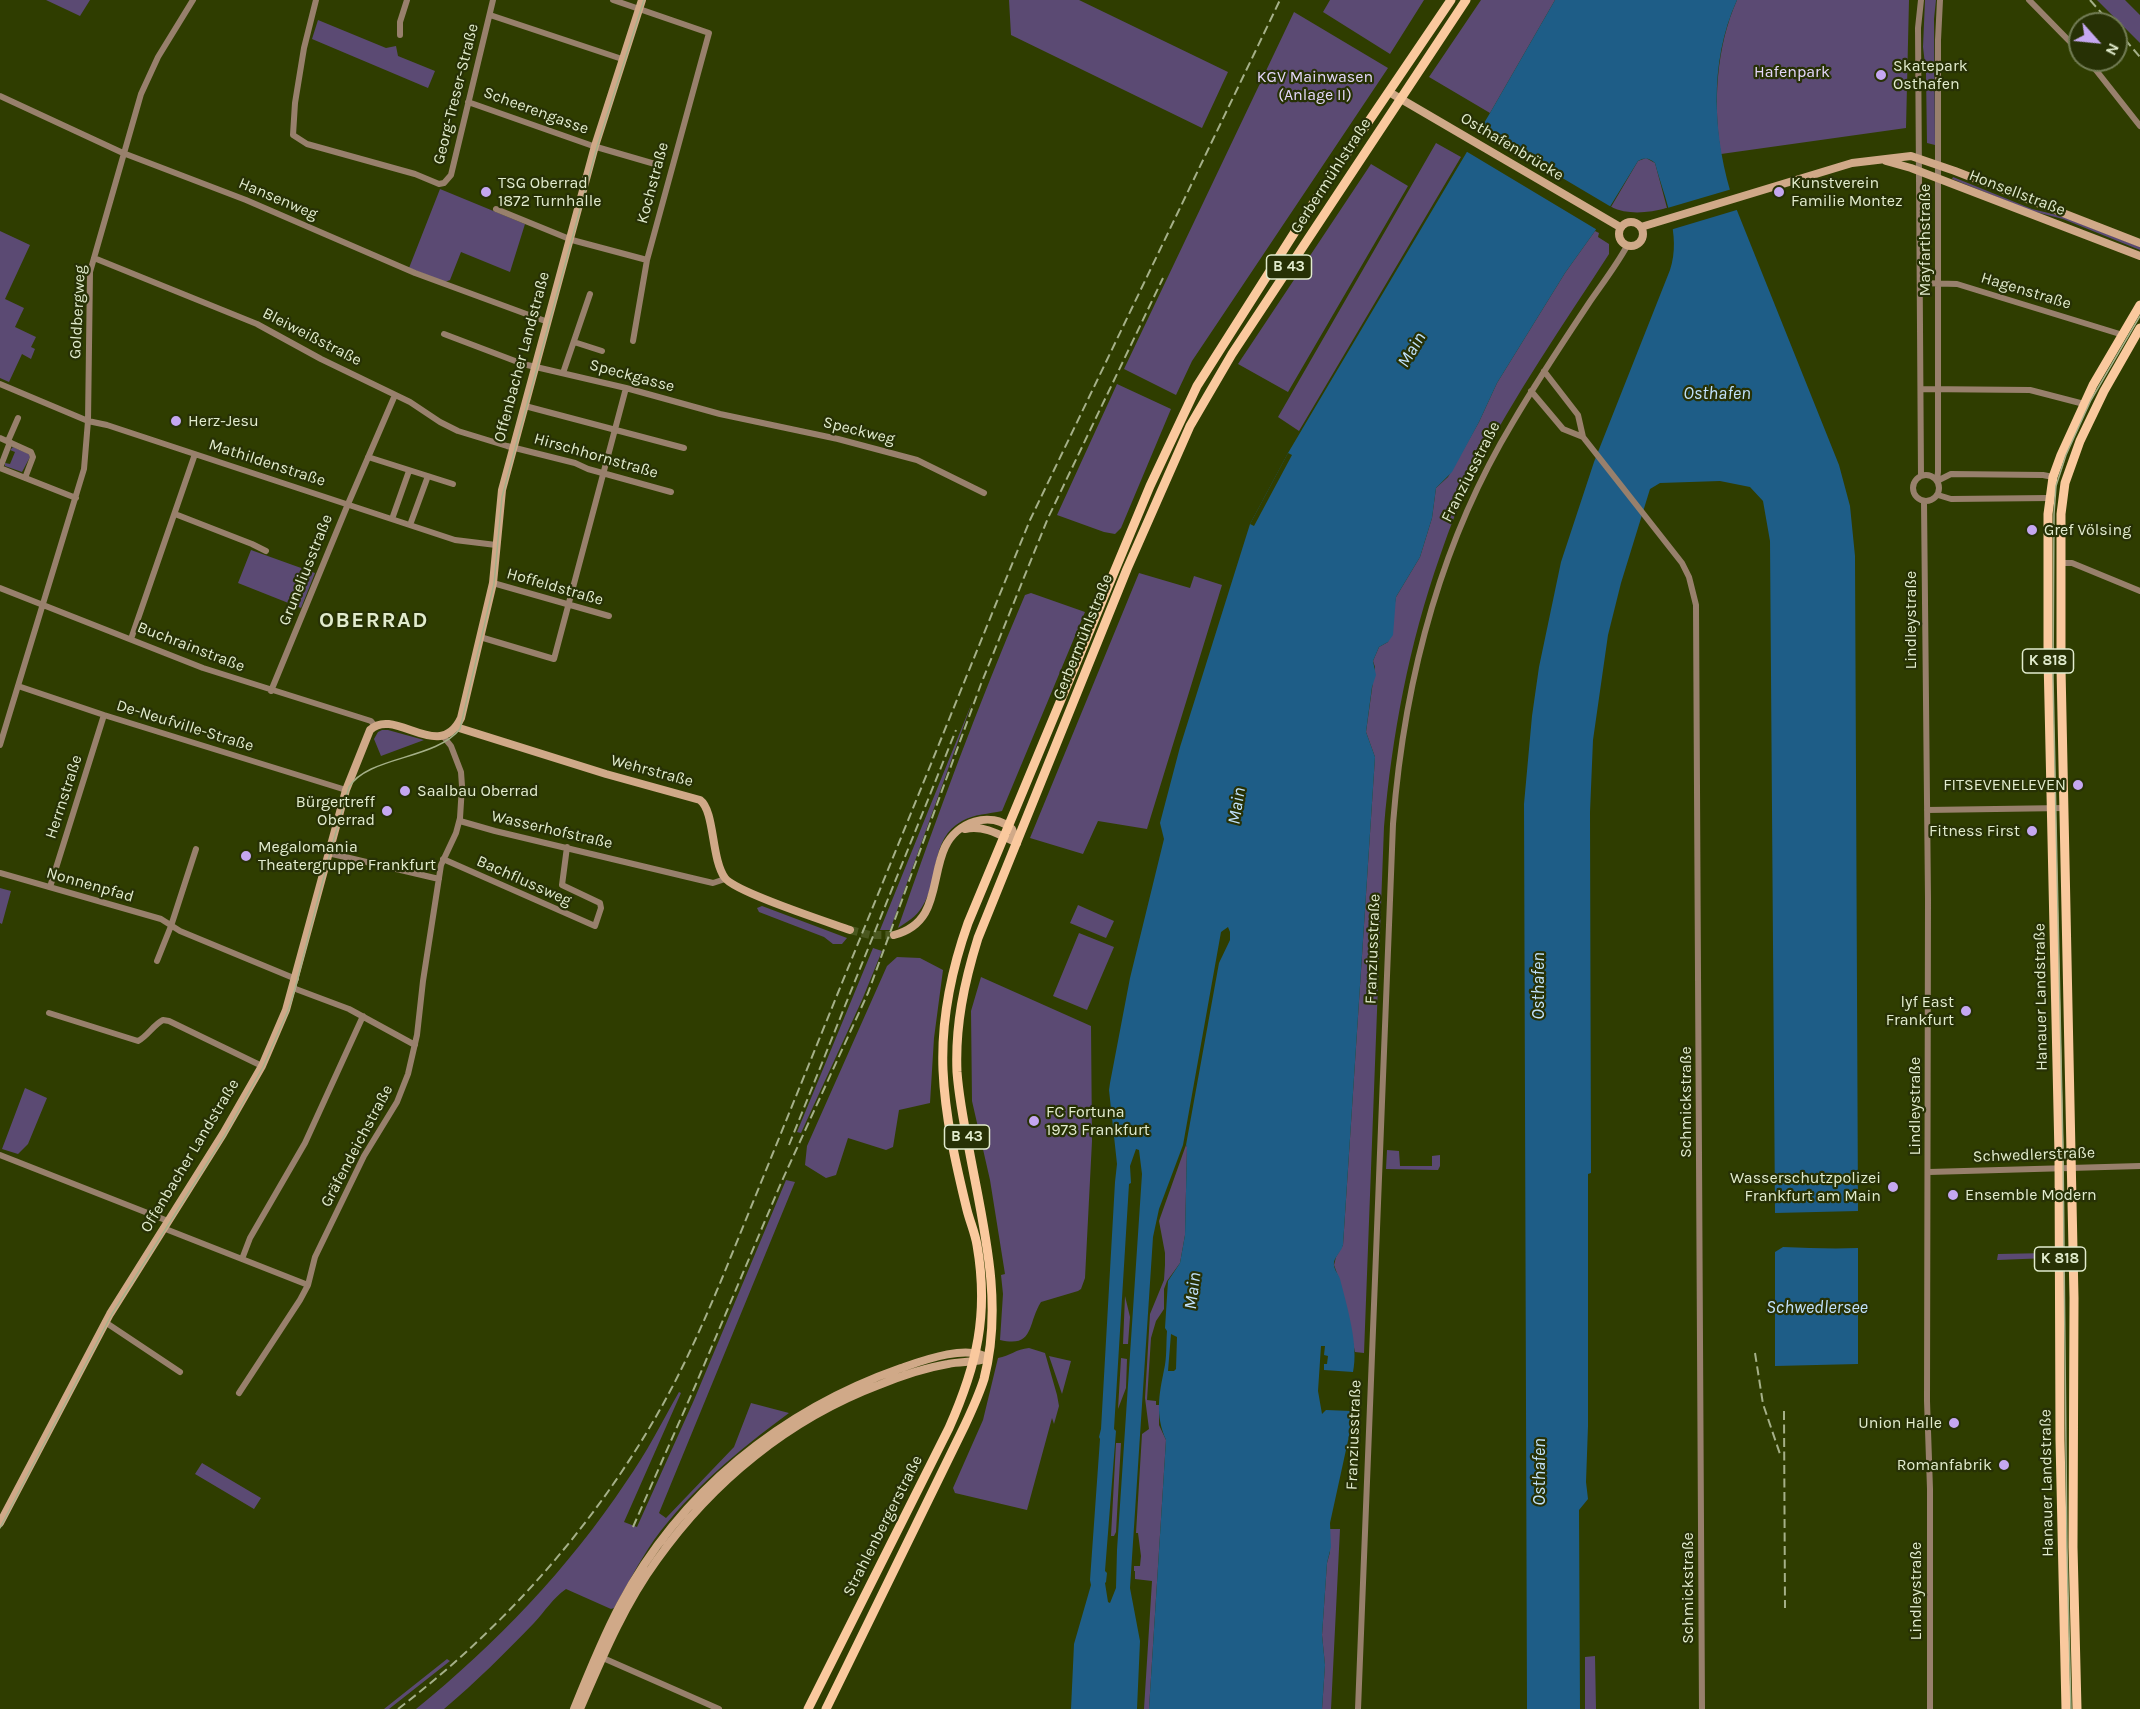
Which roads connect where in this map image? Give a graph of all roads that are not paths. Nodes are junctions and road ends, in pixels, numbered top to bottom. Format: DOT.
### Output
graph roads {
  1 [pos="193,0"];
  2 [pos="316,0"];
  3 [pos="407,0"];
  4 [pos="493,0"];
  5 [pos="613,0"];
  6 [pos="1451,0"];
  7 [pos="1466,0"];
  8 [pos="1920,0"];
  9 [pos="1940,0"];
  10 [pos="2029,0"];
  11 [pos="640,4"];
  12 [pos="490,15"];
  13 [pos="400,35"];
  14 [pos="2068,40"];
  15 [pos="622,59"];
  16 [pos="2097,72"];
  17 [pos="1389,92"];
  18 [pos="0,96"];
  19 [pos="1400,98"];
  20 [pos="468,102"];
  21 [pos="2140,126"];
  22 [pos="595,146"];
  23 [pos="123,153"];
  24 [pos="1919,158"];
  25 [pos="1883,160"];
  26 [pos="655,164"];
  27 [pos="1939,165"];
  28 [pos="1919,171"];
  29 [pos="1939,179"];
  30 [pos="495,209"];
  31 [pos="1620,227"];
  32 [pos="1641,227"];
  33 [pos="570,239"];
  34 [pos="2140,243"];
  35 [pos="1626,246"];
  36 [pos="2140,256"];
  37 [pos="94,258"];
  38 [pos="647,260"];
  39 [pos="1920,283"];
  40 [pos="1939,283"];
  41 [pos="590,294"];
  42 [pos="2140,305"];
  43 [pos="548,322"];
  44 [pos="2140,328"];
  45 [pos="444,334"];
  46 [pos="2123,335"];
  47 [pos="633,341"];
  48 [pos="574,342"];
  49 [pos="602,351"];
  50 [pos="536,367"];
  51 [pos="1544,371"];
  52 [pos="563,373"];
  53 [pos="0,384"];
  54 [pos="626,388"];
  55 [pos="1938,388"];
  56 [pos="1921,389"];
  57 [pos="1531,391"];
  58 [pos="395,395"];
  59 [pos="2084,404"];
  60 [pos="525,406"];
  61 [pos="720,414"];
  62 [pos="18,418"];
  63 [pos="88,421"];
  64 [pos="615,430"];
  65 [pos="1583,437"];
  66 [pos="0,438"];
  67 [pos="9,442"];
  68 [pos="513,448"];
  69 [pos="684,448"];
  70 [pos="195,454"];
  71 [pos="368,457"];
  72 [pos="0,468"];
  73 [pos="409,471"];
  74 [pos="603,474"];
  75 [pos="428,476"];
  76 [pos="1921,476"];
  77 [pos="2053,477"];
  78 [pos="25,478"];
  79 [pos="1937,480"];
  80 [pos="453,484"];
  81 [pos="2064,487"];
  82 [pos="671,492"];
  83 [pos="984,493"];
  84 [pos="1938,495"];
  85 [pos="76,498"];
  86 [pos="2049,498"];
  87 [pos="1924,502"];
  88 [pos="348,504"];
  89 [pos="174,514"];
  90 [pos="392,519"];
  91 [pos="410,525"];
  92 [pos="1125,544"];
  93 [pos="496,545"];
  94 [pos="2049,545"];
  95 [pos="1136,547"];
  96 [pos="266,551"];
  97 [pos="2061,563"];
  98 [pos="2048,580"];
  99 [pos="493,583"];
  100 [pos="0,588"];
  101 [pos="2140,591"];
  102 [pos="44,604"];
  103 [pos="569,604"];
  104 [pos="609,616"];
  105 [pos="480,637"];
  106 [pos="131,639"];
  107 [pos="18,686"];
  108 [pos="271,691"];
  109 [pos="104,715"];
  110 [pos="375,726"];
  111 [pos="456,727"];
  112 [pos="443,736"];
  113 [pos="0,745"];
  114 [pos="347,786"];
  115 [pos="2051,808"];
  116 [pos="2064,808"];
  117 [pos="1927,810"];
  118 [pos="460,821"];
  119 [pos="1009,826"];
  120 [pos="959,831"];
  121 [pos="1004,837"];
  122 [pos="1017,843"];
  123 [pos="567,847"];
  124 [pos="196,849"];
  125 [pos="328,853"];
  126 [pos="443,859"];
  127 [pos="0,873"];
  128 [pos="439,879"];
  129 [pos="725,879"];
  130 [pos="50,887"];
  131 [pos="171,926"];
  132 [pos="850,930"];
  133 [pos="894,935"];
  134 [pos="157,961"];
  135 [pos="294,983"];
  136 [pos="49,1012"];
  137 [pos="363,1017"];
  138 [pos="415,1046"];
  139 [pos="262,1066"];
  140 [pos="0,1155"];
  141 [pos="2140,1166"];
  142 [pos="2059,1168"];
  143 [pos="2072,1168"];
  144 [pos="1929,1172"];
  145 [pos="166,1225"];
  146 [pos="242,1259"];
  147 [pos="308,1285"];
  148 [pos="105,1322"];
  149 [pos="976,1357"];
  150 [pos="988,1358"];
  151 [pos="180,1372"];
  152 [pos="239,1393"];
  153 [pos="0,1523"];
  154 [pos="599,1656"];
  155 [pos="574,1709"];
  156 [pos="580,1709"];
  157 [pos="719,1709"];
  158 [pos="808,1709"];
  159 [pos="826,1709"];
  160 [pos="1358,1709"];
  161 [pos="1702,1709"];
  162 [pos="1930,1709"];
  163 [pos="2066,1709"];
  164 [pos="2077,1709"];
  1 -- 23 [label="street, Goldbergweg"];
  2 -- 20 [label="street, Georg-Treser-Straße"];
  3 -- 13 [label="street"];
  4 -- 12 [label="street, Georg-Treser-Straße"];
  5 -- 11 [label="street"];
  6 -- 17 [label="main road, Gerbermühlstraße / B 43"];
  7 -- 19 [label="main road, Gerbermühlstraße / B 43"];
  8 -- 24 [label="street, Mayfarthstraße"];
  9 -- 27 [label="street, Mayfarthstraße"];
  10 -- 14 [label="street"];
  11 -- 15 [label="main road, Offenbacher Landstraße"];
  11 -- 38 [label="street, Kochstraße"];
  12 -- 15 [label="street"];
  12 -- 20 [label="street, Georg-Treser-Straße"];
  15 -- 22 [label="main road, Offenbacher Landstraße"];
  16 -- 21 [label="street"];
  17 -- 19 [label="main road, Osthafenbrücke"];
  17 -- 92 [label="main road, Gerbermühlstraße / B 43"];
  18 -- 23 [label="street, Hansenweg"];
  19 -- 31 [label="main road, Osthafenbrücke"];
  19 -- 95 [label="main road, Gerbermühlstraße / B 43"];
  20 -- 22 [label="street, Scheerengasse"];
  22 -- 26 [label="street, Scheerengasse"];
  22 -- 33 [label="main road, Offenbacher Landstraße"];
  23 -- 37 [label="street, Goldbergweg"];
  23 -- 43 [label="street, Hansenweg"];
  24 -- 25 [label="main road, Honsellstraße"];
  24 -- 27 [label="main road, Honsellstraße"];
  24 -- 28 [label="street, Mayfarthstraße"];
  25 -- 28 [label="main road, Honsellstraße"];
  25 -- 32 [label="main road, Honsellstraße"];
  27 -- 29 [label="street, Mayfarthstraße"];
  27 -- 34 [label="main road, Honsellstraße"];
  28 -- 29 [label="main road, Honsellstraße"];
  28 -- 39 [label="street, Mayfarthstraße"];
  29 -- 36 [label="main road, Honsellstraße"];
  29 -- 40 [label="street, Mayfarthstraße"];
  30 -- 33 [label="street"];
  31 -- 32 [label="main road"];
  31 -- 35 [label="main road"];
  32 -- 35 [label="main road, Franziusstraße"];
  33 -- 38 [label="street"];
  33 -- 43 [label="main road, Offenbacher Landstraße"];
  35 -- 51 [label="street, Franziusstraße"];
  37 -- 58 [label="street, Bleiweißstraße"];
  37 -- 63 [label="street, Goldbergweg"];
  38 -- 47 [label="street, Kochstraße"];
  39 -- 40 [label="street, Hagenstraße"];
  39 -- 56 [label="street, Mayfarthstraße"];
  40 -- 46 [label="street, Hagenstraße"];
  40 -- 55 [label="street, Mayfarthstraße"];
  41 -- 48 [label="street"];
  42 -- 46 [label="main road, Hanauer Landstraße / K 818"];
  43 -- 50 [label="main road, Offenbacher Landstraße"];
  44 -- 81 [label="main road, Hanauer Landstraße / K 818"];
  45 -- 50 [label="street, Speckgasse"];
  46 -- 59 [label="main road, Hanauer Landstraße / K 818"];
  48 -- 49 [label="street"];
  48 -- 52 [label="street"];
  50 -- 52 [label="street, Speckgasse"];
  50 -- 60 [label="main road, Offenbacher Landstraße"];
  51 -- 57 [label="street, Franziusstraße"];
  51 -- 65 [label="street"];
  52 -- 54 [label="street, Speckgasse"];
  53 -- 63 [label="street, Mathildenstraße"];
  54 -- 61 [label="street, Speckgasse"];
  54 -- 64 [label="street"];
  55 -- 56 [label="street"];
  55 -- 59 [label="street"];
  55 -- 79 [label="street, Mayfarthstraße"];
  56 -- 76 [label="street, Mayfarthstraße"];
  57 -- 65 [label="street"];
  57 -- 160 [label="street, Franziusstraße"];
  58 -- 68 [label="street, Bleiweißstraße"];
  58 -- 71 [label="street, Gruneliusstraße"];
  59 -- 77 [label="main road, Hanauer Landstraße / K 818"];
  60 -- 64 [label="street"];
  60 -- 68 [label="main road, Offenbacher Landstraße"];
  61 -- 83 [label="street, Speckweg"];
  62 -- 67 [label="street"];
  63 -- 70 [label="street, Mathildenstraße"];
  63 -- 85 [label="street, Goldbergweg"];
  64 -- 69 [label="street"];
  64 -- 74 [label="street"];
  65 -- 161 [label="street, Schmickstraße"];
  66 -- 67 [label="street"];
  67 -- 72 [label="street"];
  67 -- 78 [label="street"];
  68 -- 74 [label="street, Hirschhornstraße"];
  68 -- 93 [label="main road, Offenbacher Landstraße"];
  70 -- 88 [label="street, Mathildenstraße"];
  70 -- 89 [label="street"];
  71 -- 73 [label="street"];
  71 -- 88 [label="street, Gruneliusstraße"];
  72 -- 78 [label="street"];
  73 -- 75 [label="street"];
  73 -- 90 [label="street"];
  74 -- 82 [label="street, Hirschhornstraße"];
  74 -- 103 [label="street"];
  75 -- 80 [label="street"];
  75 -- 91 [label="street"];
  76 -- 79 [label="street"];
  76 -- 87 [label="street"];
  77 -- 79 [label="street"];
  77 -- 81 [label="main road"];
  77 -- 86 [label="main road, Hanauer Landstraße / K 818"];
  78 -- 85 [label="street"];
  79 -- 84 [label="street"];
  81 -- 86 [label="main road"];
  81 -- 97 [label="main road, Hanauer Landstraße / K 818"];
  84 -- 86 [label="street"];
  84 -- 87 [label="street"];
  85 -- 102 [label="street, Goldbergweg"];
  86 -- 94 [label="main road, Hanauer Landstraße / K 818"];
  87 -- 117 [label="street, Lindleystraße"];
  88 -- 90 [label="street, Mathildenstraße"];
  88 -- 108 [label="street, Gruneliusstraße"];
  89 -- 96 [label="street"];
  89 -- 106 [label="street"];
  90 -- 91 [label="street, Mathildenstraße"];
  91 -- 93 [label="street, Mathildenstraße"];
  92 -- 95 [label="main road"];
  92 -- 119 [label="main road, Gerbermühlstraße / B 43"];
  93 -- 99 [label="main road, Offenbacher Landstraße"];
  94 -- 97 [label="main road"];
  94 -- 98 [label="main road, Hanauer Landstraße / K 818"];
  95 -- 122 [label="main road, Gerbermühlstraße / B 43"];
  97 -- 98 [label="main road"];
  97 -- 101 [label="street"];
  97 -- 116 [label="main road, Hanauer Landstraße / K 818"];
  98 -- 115 [label="main road, Hanauer Landstraße / K 818"];
  99 -- 103 [label="street, Hoffeldstraße"];
  99 -- 105 [label="main road, Offenbacher Landstraße"];
  100 -- 102 [label="street, Buchrainstraße"];
  102 -- 106 [label="street, Buchrainstraße"];
  102 -- 107 [label="street, Goldbergweg"];
  103 -- 104 [label="street, Hoffeldstraße"];
  103 -- 105 [label="street"];
  105 -- 111 [label="main road, Offenbacher Landstraße"];
  106 -- 108 [label="street, Buchrainstraße"];
  107 -- 109 [label="street, De-Neufville-Straße"];
  107 -- 113 [label="street, Goldbergweg"];
  108 -- 110 [label="street, Buchrainstraße"];
  109 -- 114 [label="street, De-Neufville-Straße"];
  109 -- 130 [label="street, Herrnstraße"];
  110 -- 112 [label="main road"];
  110 -- 114 [label="main road, Offenbacher Landstraße"];
  111 -- 112 [label="main road"];
  111 -- 129 [label="main road, Wehrstraße"];
  112 -- 118 [label="street"];
  114 -- 125 [label="main road, Offenbacher Landstraße"];
  115 -- 116 [label="street"];
  115 -- 117 [label="street"];
  115 -- 142 [label="main road, Hanauer Landstraße / K 818"];
  116 -- 143 [label="main road, Hanauer Landstraße / K 818"];
  117 -- 144 [label="street, Lindleystraße"];
  118 -- 123 [label="street, Wasserhofstraße"];
  118 -- 126 [label="street, Gräfendeichstraße"];
  119 -- 120 [label="main road"];
  119 -- 121 [label="main road, Gerbermühlstraße / B 43"];
  119 -- 122 [label="main road"];
  120 -- 121 [label="main road"];
  120 -- 133 [label="main road"];
  121 -- 122 [label="main road"];
  121 -- 149 [label="main road, Gerbermühlstraße / B 43"];
  122 -- 150 [label="main road, Gerbermühlstraße / B 43"];
  123 -- 126 [label="street, Bachflussweg"];
  123 -- 129 [label="street, Wasserhofstraße"];
  124 -- 131 [label="street"];
  125 -- 128 [label="street"];
  125 -- 135 [label="main road, Offenbacher Landstraße"];
  126 -- 128 [label="street, Gräfendeichstraße"];
  127 -- 130 [label="street, Nonnenpfad"];
  128 -- 138 [label="street, Gräfendeichstraße"];
  129 -- 132 [label="main road"];
  130 -- 131 [label="street, Nonnenpfad"];
  131 -- 134 [label="street"];
  131 -- 135 [label="street, Nonnenpfad"];
  135 -- 137 [label="street, Nonnenpfad"];
  135 -- 139 [label="main road, Offenbacher Landstraße"];
  136 -- 139 [label="street"];
  137 -- 138 [label="street, Nonnenpfad"];
  137 -- 146 [label="street"];
  138 -- 147 [label="street, Gräfendeichstraße"];
  139 -- 145 [label="main road, Offenbacher Landstraße"];
  140 -- 145 [label="street"];
  141 -- 143 [label="street, Schwedlerstraße"];
  142 -- 143 [label="street, Schwedlerstraße"];
  142 -- 144 [label="street, Schwedlerstraße"];
  142 -- 163 [label="main road, Hanauer Landstraße / K 818"];
  143 -- 164 [label="main road, Hanauer Landstraße / K 818"];
  144 -- 162 [label="street, Lindleystraße"];
  145 -- 146 [label="street"];
  145 -- 148 [label="main road, Offenbacher Landstraße"];
  146 -- 147 [label="street"];
  147 -- 152 [label="street, Gräfendeichstraße"];
  148 -- 151 [label="street"];
  148 -- 153 [label="main road, Offenbacher Landstraße"];
  149 -- 150 [label="main road"];
  149 -- 154 [label="main road"];
  149 -- 158 [label="main road, Strahlenbergerstraße / B 43"];
  150 -- 159 [label="main road, Strahlenbergerstraße / B 43"];
  154 -- 155 [label="main road"];
  154 -- 156 [label="main road"];
  154 -- 157 [label="street"];
}
